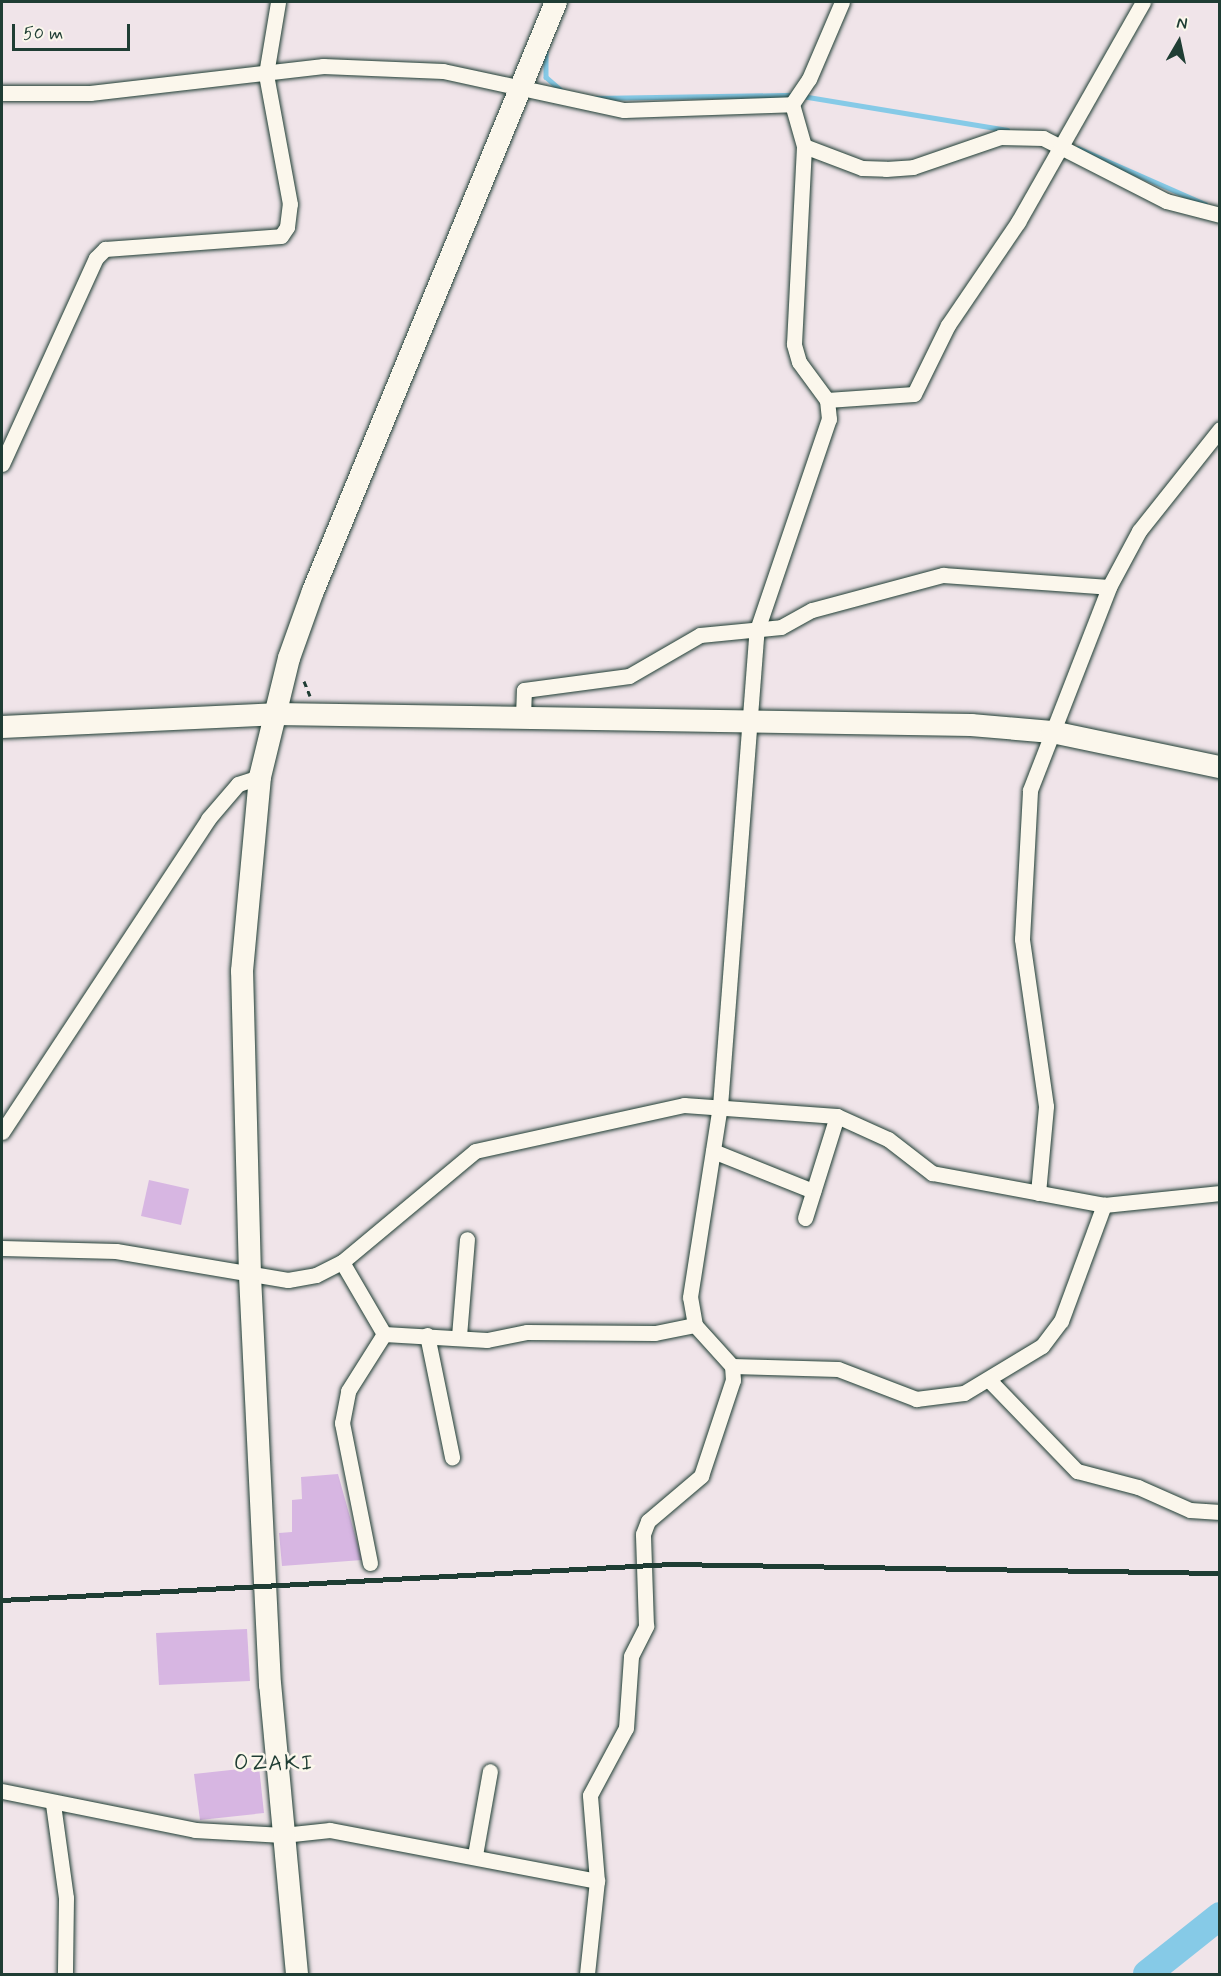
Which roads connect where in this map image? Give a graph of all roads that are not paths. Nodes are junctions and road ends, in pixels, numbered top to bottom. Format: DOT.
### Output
graph roads {
  1 [pos="278,2"];
  2 [pos="556,2"];
  3 [pos="842,2"];
  4 [pos="1143,2"];
  5 [pos="266,74"];
  6 [pos="520,85"];
  7 [pos="2,93"];
  8 [pos="792,104"];
  9 [pos="804,146"];
  10 [pos="1060,146"];
  11 [pos="1220,215"];
  12 [pos="827,400"];
  13 [pos="1220,429"];
  14 [pos="2,464"];
  15 [pos="1109,587"];
  16 [pos="757,630"];
  17 [pos="275,714"];
  18 [pos="523,717"];
  19 [pos="747,721"];
  20 [pos="2,727"];
  21 [pos="1052,732"];
  22 [pos="1220,766"];
  23 [pos="260,777"];
  24 [pos="720,1106"];
  25 [pos="837,1116"];
  26 [pos="2,1132"];
  27 [pos="713,1151"];
  28 [pos="813,1191"];
  29 [pos="1038,1193"];
  30 [pos="1220,1193"];
  31 [pos="1104,1205"];
  32 [pos="805,1218"];
  33 [pos="467,1239"];
  34 [pos="2,1248"];
  35 [pos="342,1262"];
  36 [pos="250,1275"];
  37 [pos="695,1325"];
  38 [pos="384,1334"];
  39 [pos="427,1335"];
  40 [pos="459,1336"];
  41 [pos="732,1366"];
  42 [pos="989,1380"];
  43 [pos="452,1457"];
  44 [pos="1220,1512"];
  45 [pos="370,1563"];
  46 [pos="490,1771"];
  47 [pos="2,1791"];
  48 [pos="53,1804"];
  49 [pos="283,1835"];
  50 [pos="475,1855"];
  51 [pos="597,1881"];
  52 [pos="65,1974"];
  53 [pos="297,1974"];
  54 [pos="587,1974"];
  1 -- 5 [label="street"];
  2 -- 6 [label="street"];
  3 -- 8 [label="street"];
  4 -- 10 [label="street"];
  5 -- 6 [label="street"];
  5 -- 7 [label="street"];
  5 -- 14 [label="street"];
  6 -- 8 [label="street"];
  6 -- 17 [label="street"];
  8 -- 9 [label="street"];
  9 -- 10 [label="street"];
  9 -- 12 [label="street"];
  10 -- 11 [label="street"];
  10 -- 12 [label="street"];
  12 -- 16 [label="street"];
  13 -- 15 [label="street"];
  15 -- 16 [label="street"];
  15 -- 21 [label="street"];
  16 -- 18 [label="street"];
  16 -- 19 [label="street"];
  17 -- 18 [label="street"];
  17 -- 20 [label="street"];
  17 -- 23 [label="street"];
  18 -- 19 [label="street"];
  19 -- 21 [label="street"];
  19 -- 24 [label="street"];
  21 -- 22 [label="street"];
  21 -- 29 [label="street"];
  23 -- 26 [label="street"];
  23 -- 36 [label="street"];
  24 -- 25 [label="street"];
  24 -- 27 [label="street"];
  24 -- 35 [label="street"];
  25 -- 28 [label="street"];
  25 -- 29 [label="street"];
  27 -- 28 [label="street"];
  27 -- 37 [label="street"];
  28 -- 32 [label="street"];
  29 -- 31 [label="street"];
  30 -- 31 [label="street"];
  31 -- 42 [label="street"];
  33 -- 40 [label="street"];
  34 -- 36 [label="street"];
  35 -- 36 [label="street"];
  35 -- 38 [label="street"];
  36 -- 49 [label="street"];
  37 -- 40 [label="street"];
  37 -- 41 [label="street"];
  38 -- 39 [label="street"];
  38 -- 45 [label="street"];
  39 -- 40 [label="street"];
  39 -- 43 [label="street"];
  41 -- 42 [label="street"];
  41 -- 51 [label="street"];
  42 -- 44 [label="street"];
  46 -- 50 [label="street"];
  47 -- 48 [label="street"];
  48 -- 49 [label="street"];
  48 -- 52 [label="street"];
  49 -- 50 [label="street"];
  49 -- 53 [label="street"];
  50 -- 51 [label="street"];
  51 -- 54 [label="street"];
}
